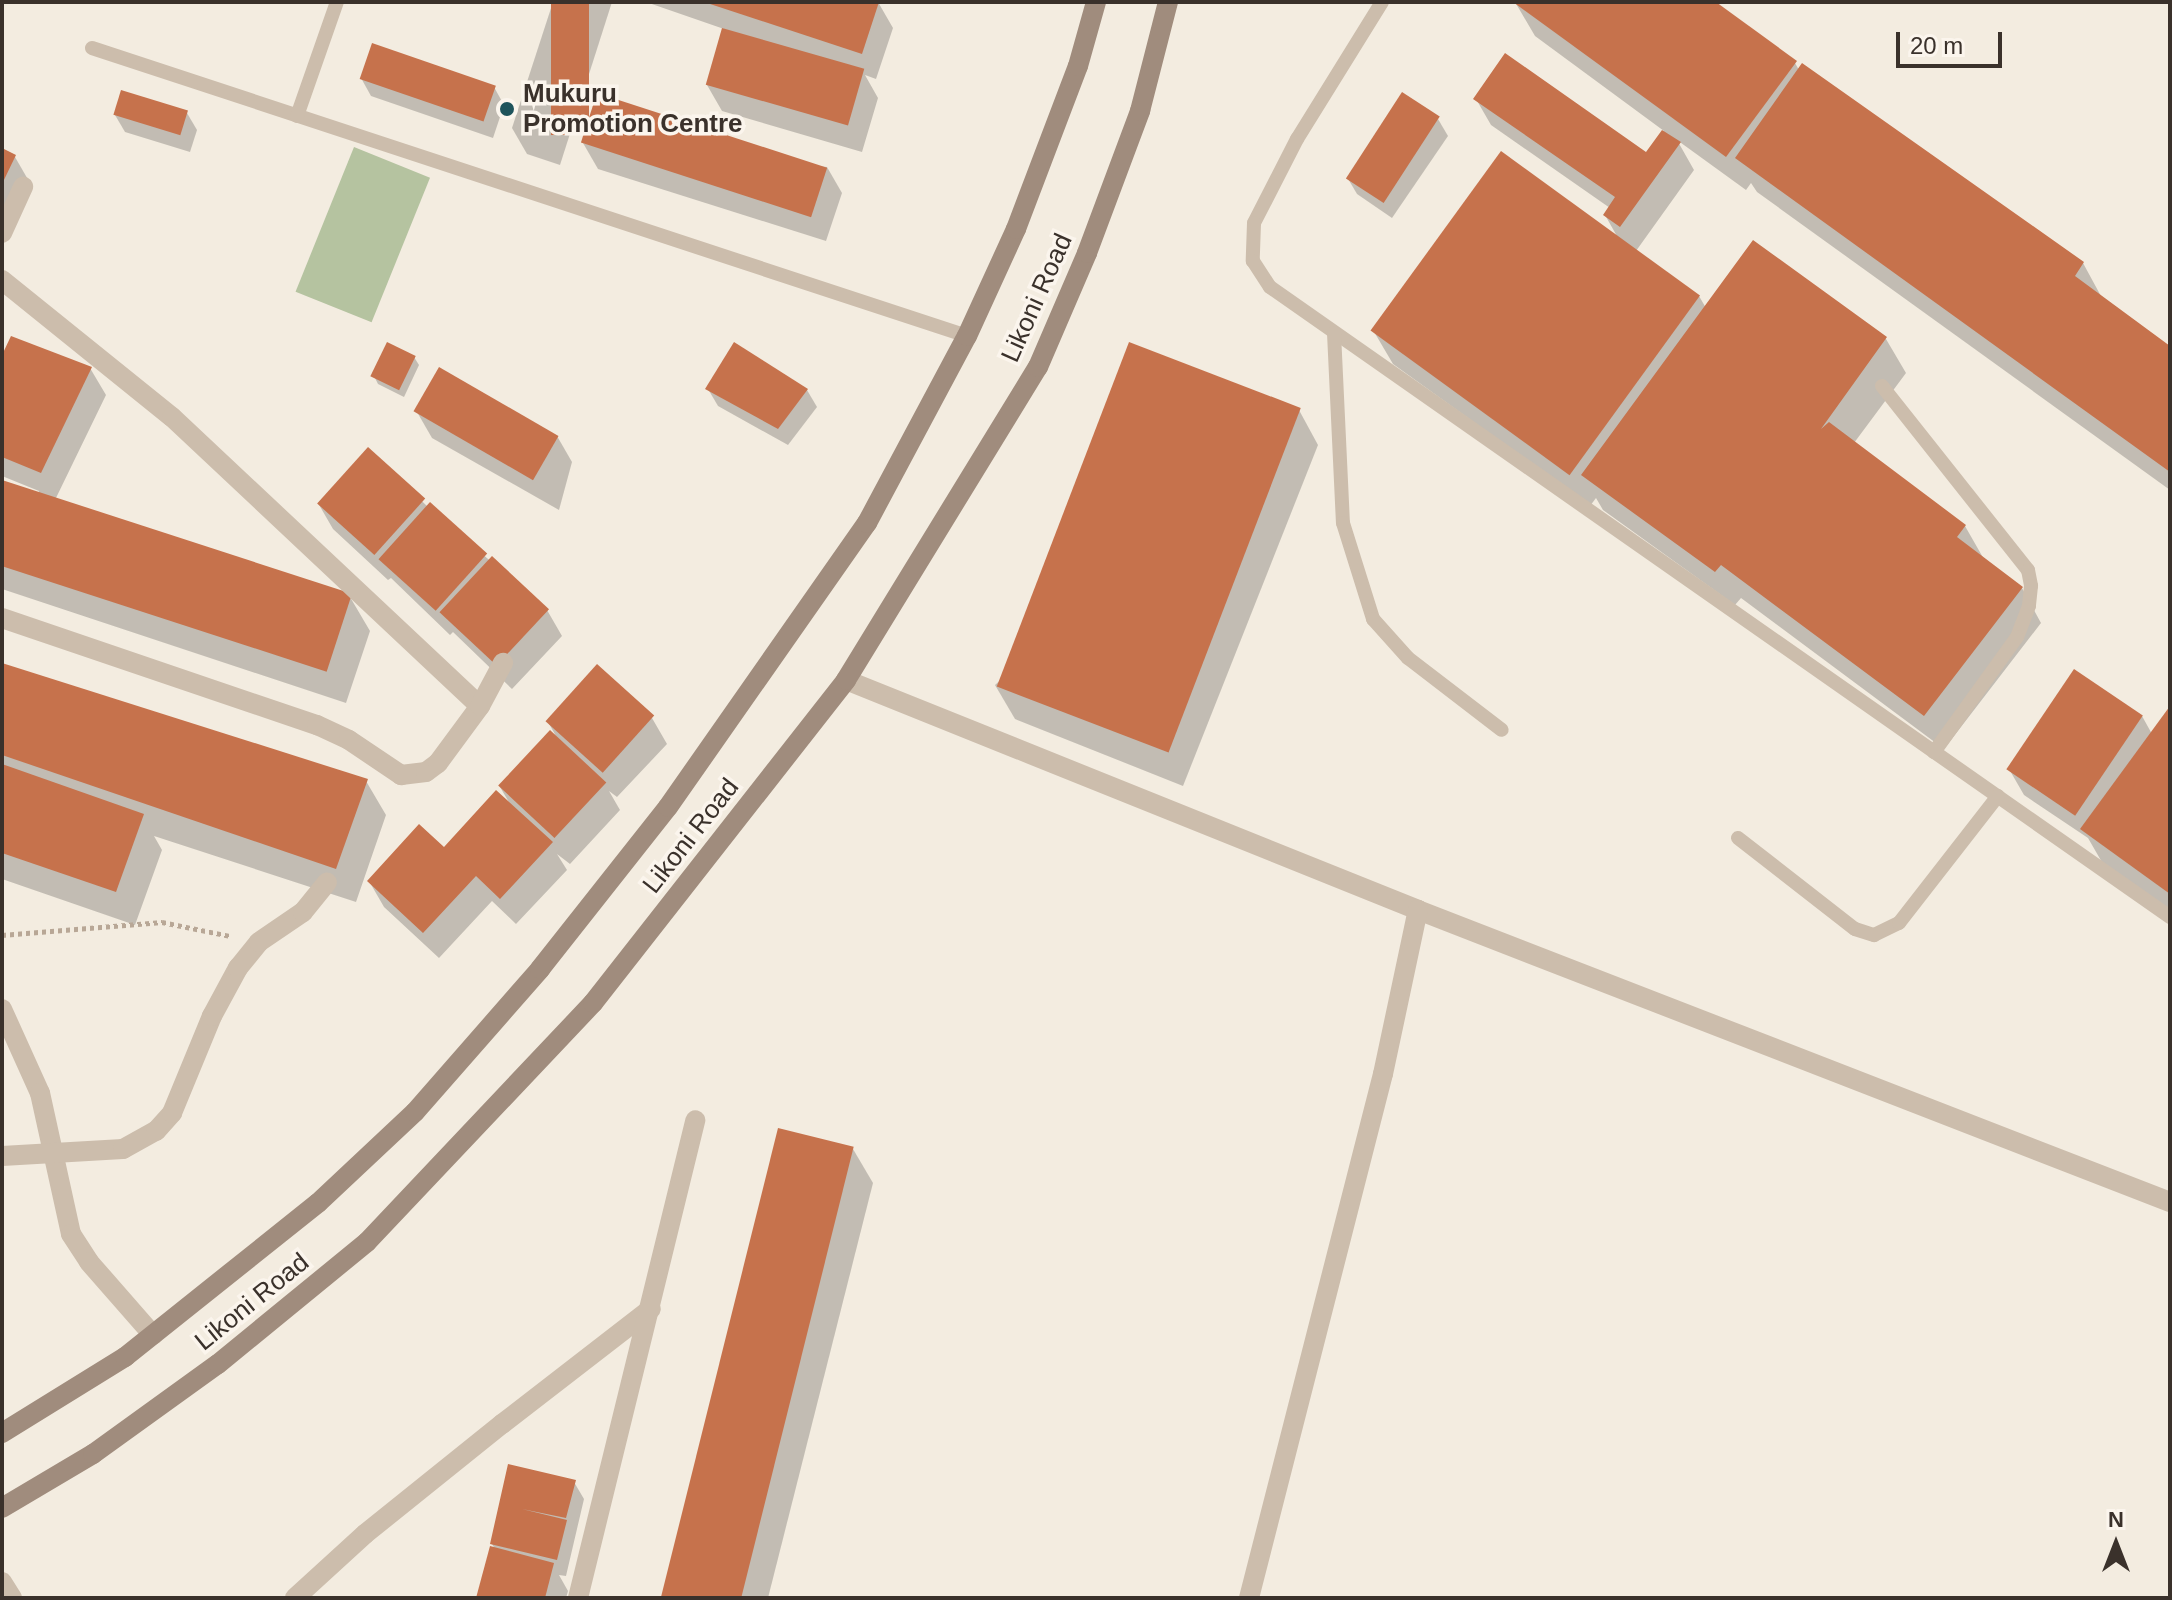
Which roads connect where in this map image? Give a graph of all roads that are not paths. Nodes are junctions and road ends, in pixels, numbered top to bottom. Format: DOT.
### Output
graph roads {
  1 [pos="337,2"];
  2 [pos="1096,2"];
  3 [pos="1168,2"];
  4 [pos="1382,2"];
  5 [pos="92,48"];
  6 [pos="297,116"];
  7 [pos="23,187"];
  8 [pos="2,233"];
  9 [pos="2,280"];
  10 [pos="1334,333"];
  11 [pos="967,336"];
  12 [pos="1882,386"];
  13 [pos="2,618"];
  14 [pos="503,663"];
  15 [pos="846,680"];
  16 [pos="480,706"];
  17 [pos="1502,730"];
  18 [pos="1934,752"];
  19 [pos="1998,796"];
  20 [pos="1738,838"];
  21 [pos="327,882"];
  22 [pos="1418,910"];
  23 [pos="2170,917"];
  24 [pos="2,1009"];
  25 [pos="695,1120"];
  26 [pos="53,1152"];
  27 [pos="2,1156"];
  28 [pos="2170,1202"];
  29 [pos="651,1309"];
  30 [pos="153,1335"];
  31 [pos="2,1433"];
  32 [pos="2,1508"];
  33 [pos="2,1582"];
  34 [pos="12,1598"];
  35 [pos="295,1598"];
  36 [pos="578,1598"];
  37 [pos="1249,1598"];
  1 -- 6 [label="lane"];
  2 -- 11 [label="main road, Likoni Road"];
  3 -- 15 [label="main road, Likoni Road"];
  4 -- 10 [label="lane"];
  5 -- 6 [label="lane"];
  6 -- 11 [label="lane"];
  7 -- 8 [label="street"];
  9 -- 16 [label="street"];
  10 -- 17 [label="lane"];
  10 -- 18 [label="lane"];
  11 -- 30 [label="main road, Likoni Road"];
  12 -- 18 [label="lane"];
  13 -- 16 [label="street"];
  14 -- 16 [label="street"];
  15 -- 22 [label="street"];
  15 -- 32 [label="main road, Likoni Road"];
  18 -- 19 [label="lane"];
  19 -- 20 [label="lane"];
  19 -- 23 [label="lane"];
  21 -- 26 [label="street"];
  22 -- 28 [label="street"];
  22 -- 37 [label="street"];
  24 -- 26 [label="street"];
  25 -- 29 [label="street"];
  26 -- 27 [label="street"];
  26 -- 30 [label="street"];
  29 -- 35 [label="street"];
  29 -- 36 [label="street"];
  30 -- 31 [label="main road, Likoni Road"];
  33 -- 34 [label="street"];
}
